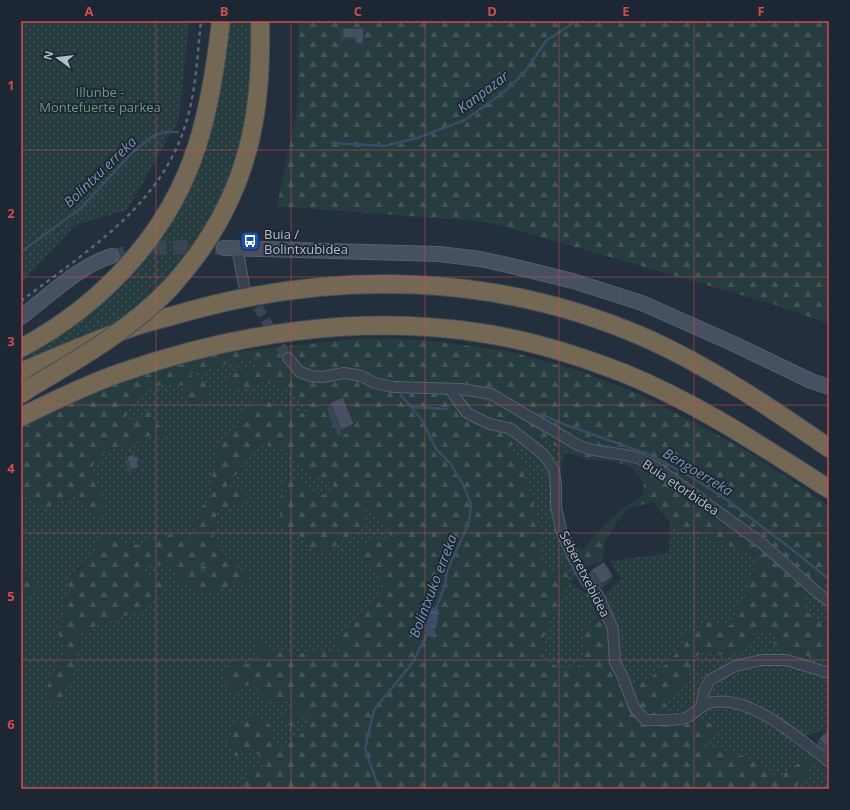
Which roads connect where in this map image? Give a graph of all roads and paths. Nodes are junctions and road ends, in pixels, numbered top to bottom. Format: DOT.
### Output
graph roads {
  1 [pos="221,21"];
  2 [pos="260,21"];
  3 [pos="230,248"];
  4 [pos="111,256"];
  5 [pos="244,285"];
  6 [pos="21,317"];
  7 [pos="21,348"];
  8 [pos="288,358"];
  9 [pos="21,372"];
  10 [pos="829,387"];
  11 [pos="450,389"];
  12 [pos="27,390"];
  13 [pos="21,417"];
  14 [pos="829,448"];
  15 [pos="829,489"];
  16 [pos="829,601"];
  17 [pos="829,674"];
  18 [pos="701,707"];
  19 [pos="829,762"];
  1 -- 7 [label="highway"];
  2 -- 12 [label="highway, bridge"];
  3 -- 5 [label="street"];
  3 -- 10 [label="street"];
  4 -- 6 [label="street"];
  8 -- 11 [label="street, Buia etorbidea"];
  9 -- 14 [label="highway"];
  11 -- 16 [label="street, Buia etorbidea"];
  11 -- 18 [label="street, Seberetxebidea"];
  13 -- 15 [label="highway"];
  17 -- 18 [label="street"];
  18 -- 19 [label="street, Seberetxebidea"];
}
